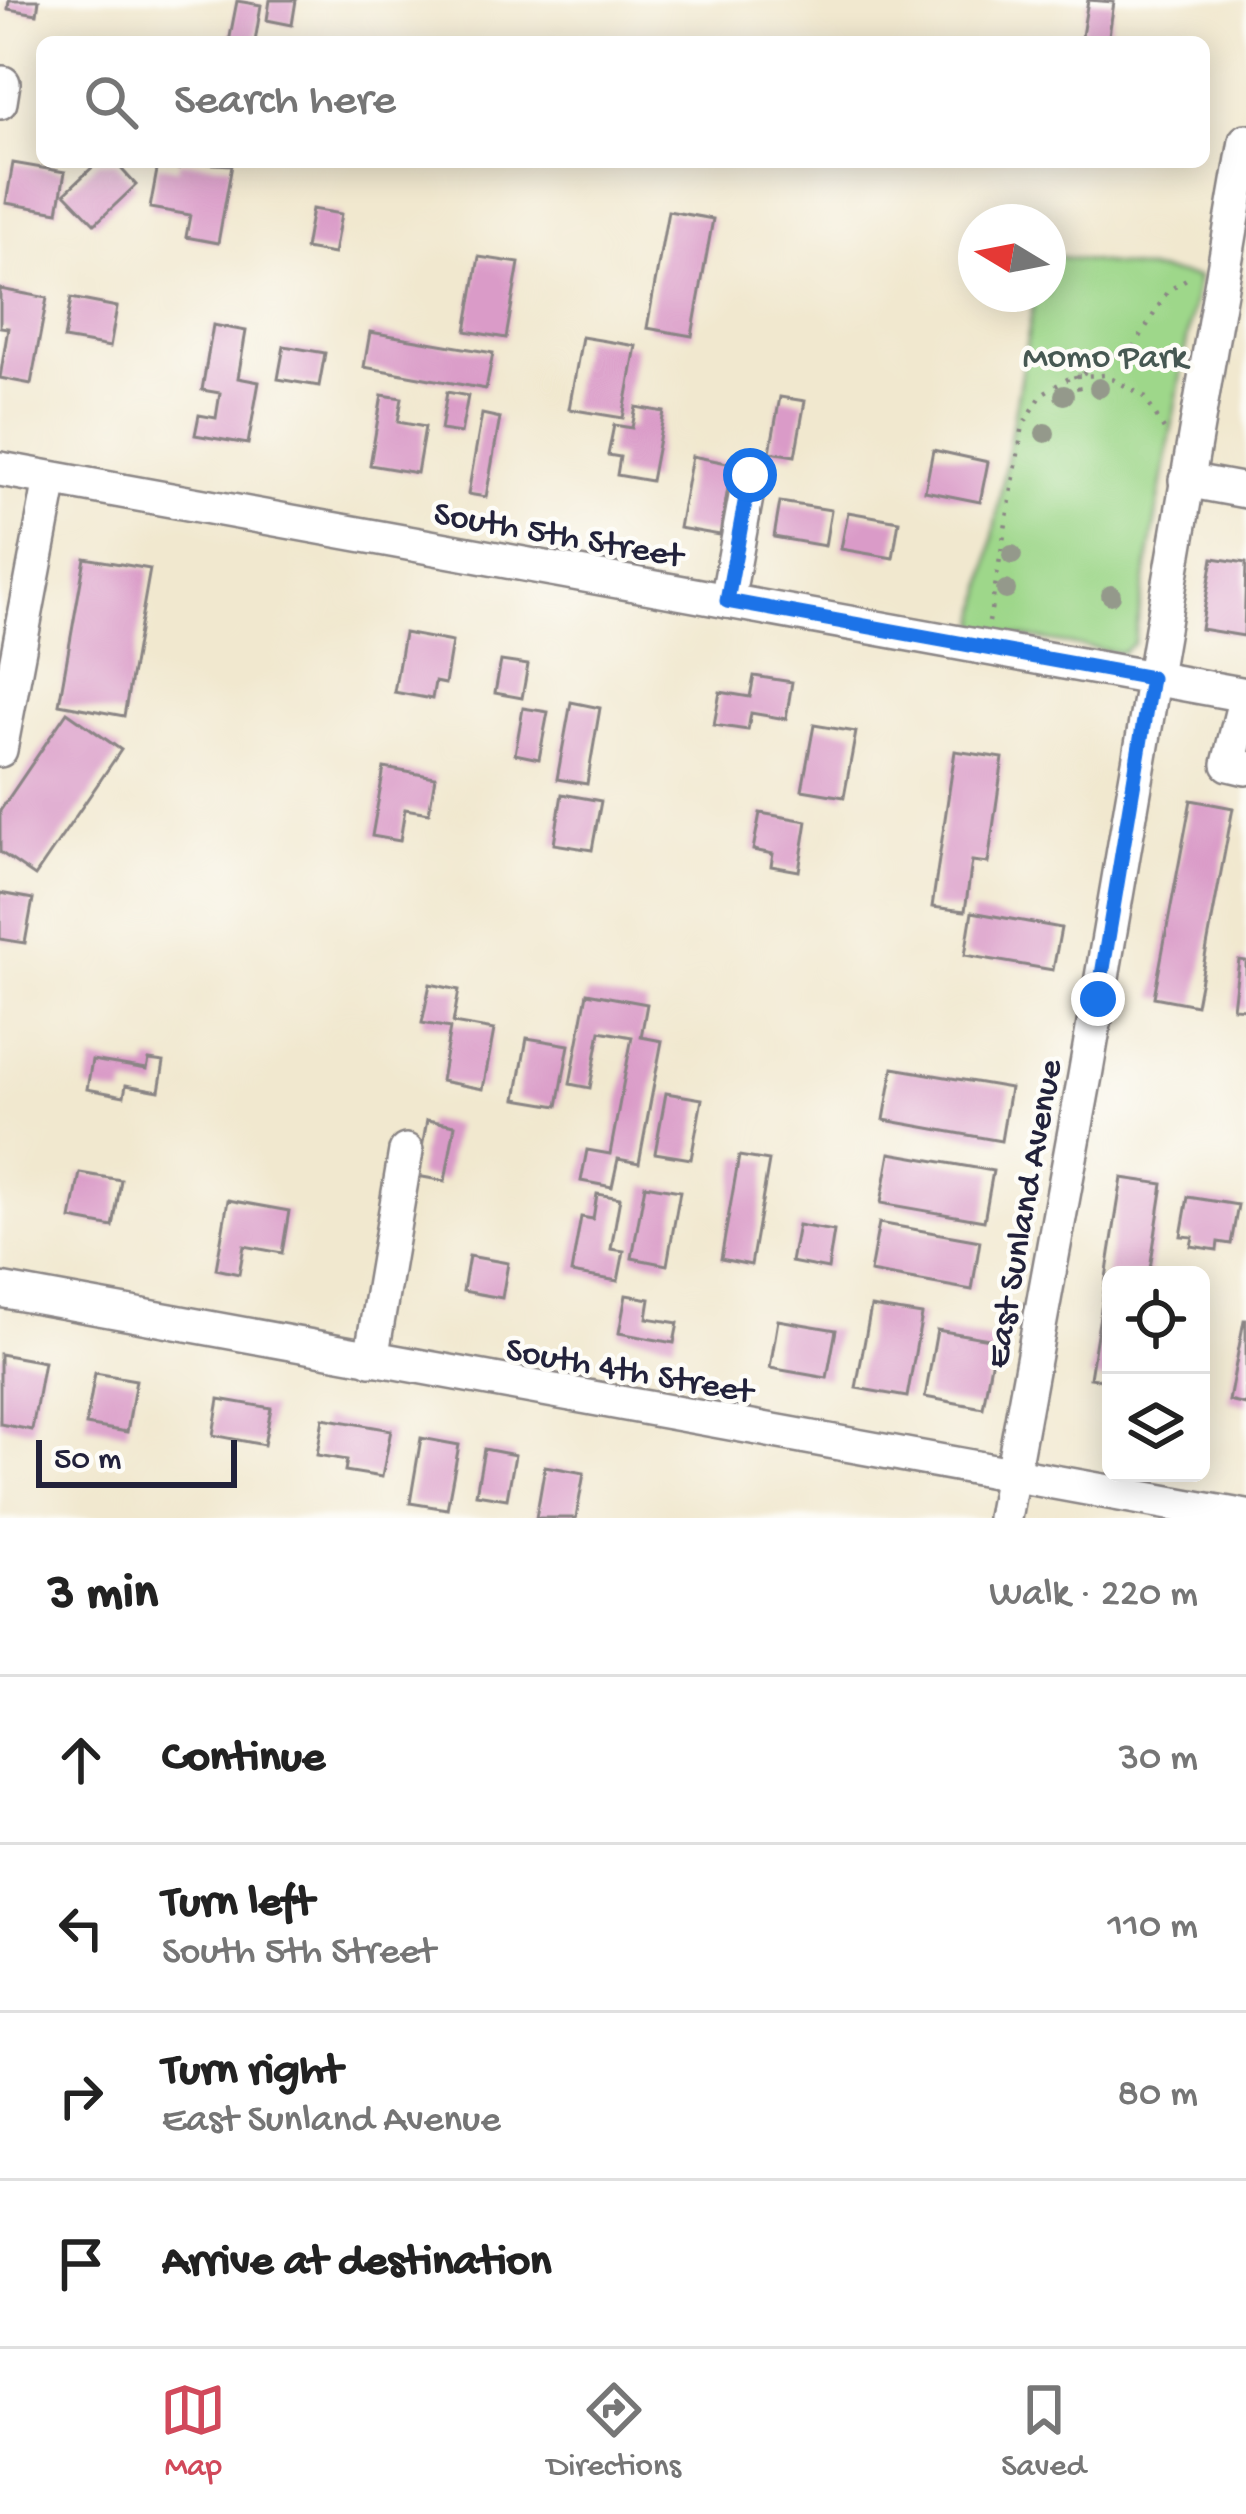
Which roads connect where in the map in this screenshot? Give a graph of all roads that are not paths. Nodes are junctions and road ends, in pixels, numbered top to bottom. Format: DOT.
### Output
graph roads {
  1 [pos="1246,141"];
  2 [pos="1221,283"];
  3 [pos="0,469"];
  4 [pos="750,475"];
  5 [pos="51,478"];
  6 [pos="1186,480"];
  7 [pos="1246,491"];
  8 [pos="727,601"];
  9 [pos="1151,678"];
  10 [pos="1246,696"];
  11 [pos="0,750"];
  12 [pos="1246,767"];
  13 [pos="406,1151"];
  14 [pos="0,1290"];
  15 [pos="371,1359"];
  16 [pos="1011,1477"];
  17 [pos="1246,1517"];
  18 [pos="1004,1518"];
  1 -- 2 [label="street, East Sunland Avenue"];
  2 -- 6 [label="street, East Sunland Avenue"];
  3 -- 5 [label="street, South 5th Street"];
  4 -- 8 [label="street"];
  5 -- 8 [label="street, South 5th Street"];
  5 -- 11 [label="street"];
  6 -- 7 [label="street"];
  6 -- 9 [label="street, East Sunland Avenue"];
  8 -- 9 [label="street, South 5th Street"];
  9 -- 10 [label="street, South 5th Street"];
  9 -- 16 [label="street, East Sunland Avenue"];
  10 -- 12 [label="street"];
  13 -- 15 [label="street"];
  14 -- 15 [label="street, South 4th Street"];
  15 -- 16 [label="street, South 4th Street"];
  16 -- 17 [label="street, South 4th Street"];
  16 -- 18 [label="street, East Sunland Avenue"];
}
